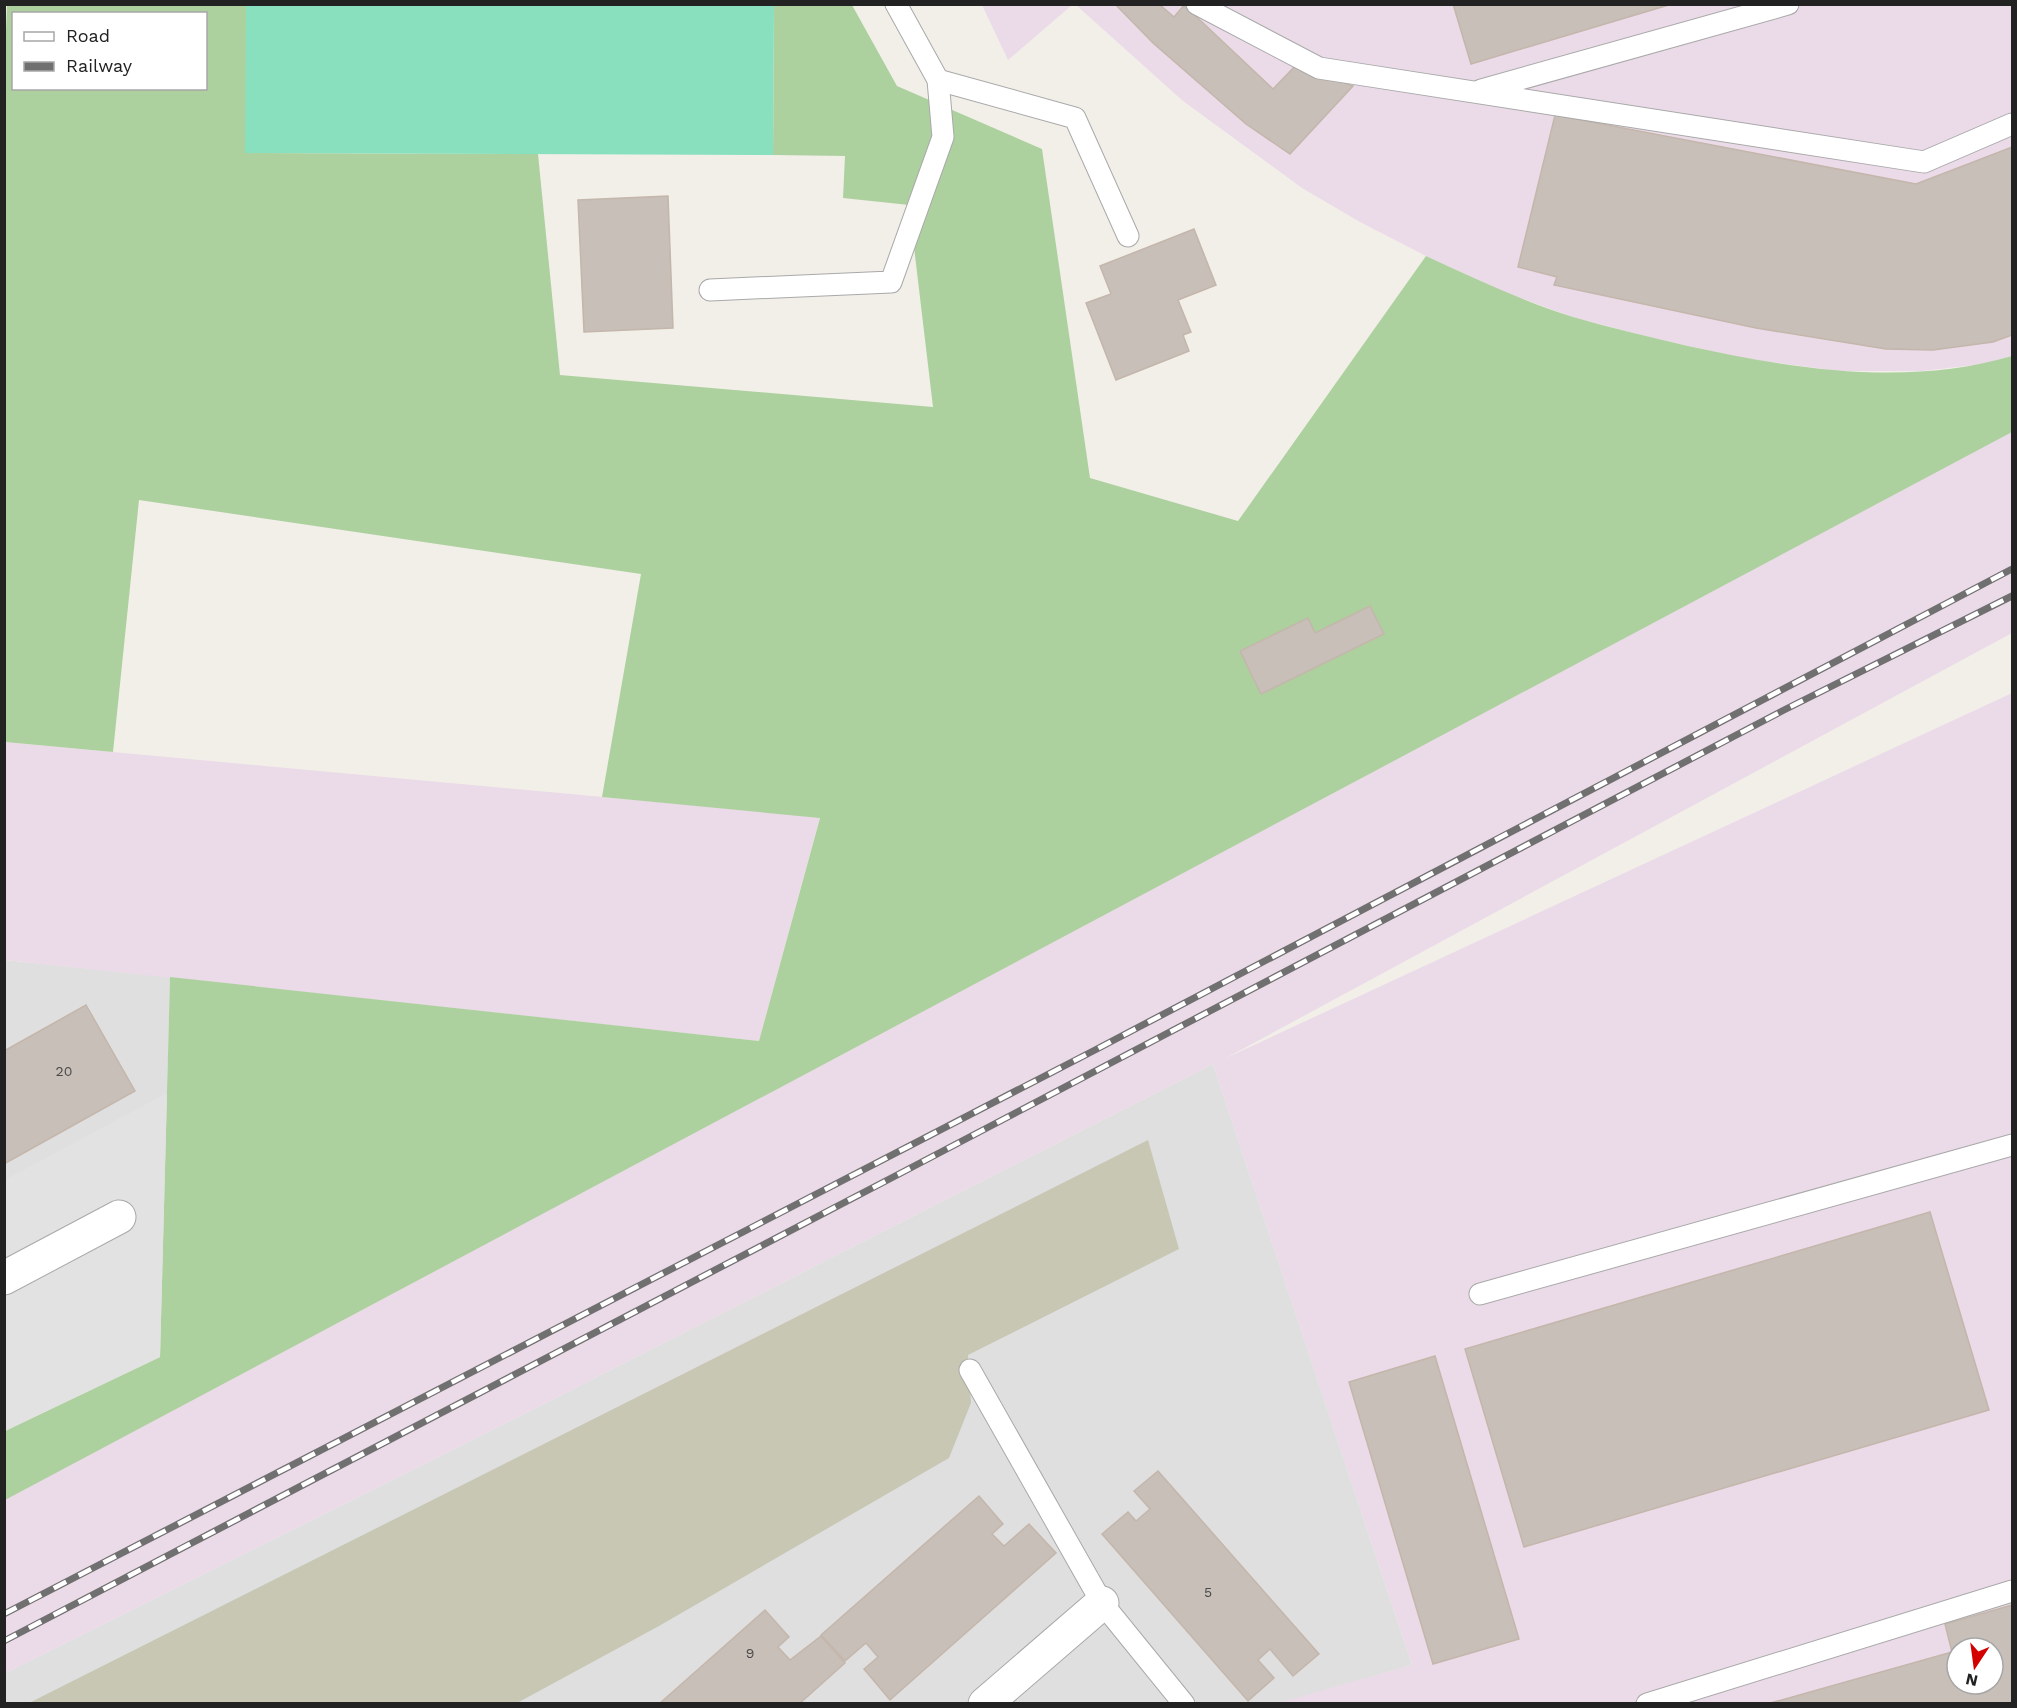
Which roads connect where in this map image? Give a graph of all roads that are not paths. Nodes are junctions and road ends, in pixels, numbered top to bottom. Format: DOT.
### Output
graph roads {
  1 [pos="896,4"];
  2 [pos="1197,4"];
  3 [pos="1781,5"];
  4 [pos="938,80"];
  5 [pos="1474,92"];
  6 [pos="2013,124"];
  7 [pos="1128,236"];
  8 [pos="710,290"];
  9 [pos="2013,1145"];
  10 [pos="119,1217"];
  11 [pos="4,1278"];
  12 [pos="1480,1294"];
  13 [pos="970,1370"];
  14 [pos="2013,1591"];
  15 [pos="1102,1603"];
  16 [pos="986,1704"];
  17 [pos="1184,1704"];
  18 [pos="1647,1704"];
  1 -- 4 [label="lane"];
  2 -- 5 [label="lane"];
  3 -- 5 [label="lane"];
  4 -- 7 [label="lane"];
  4 -- 8 [label="lane"];
  5 -- 6 [label="lane"];
  9 -- 12 [label="lane"];
  10 -- 11 [label="street"];
  13 -- 15 [label="lane"];
  14 -- 18 [label="lane"];
  15 -- 16 [label="street"];
  15 -- 17 [label="lane"];
}
